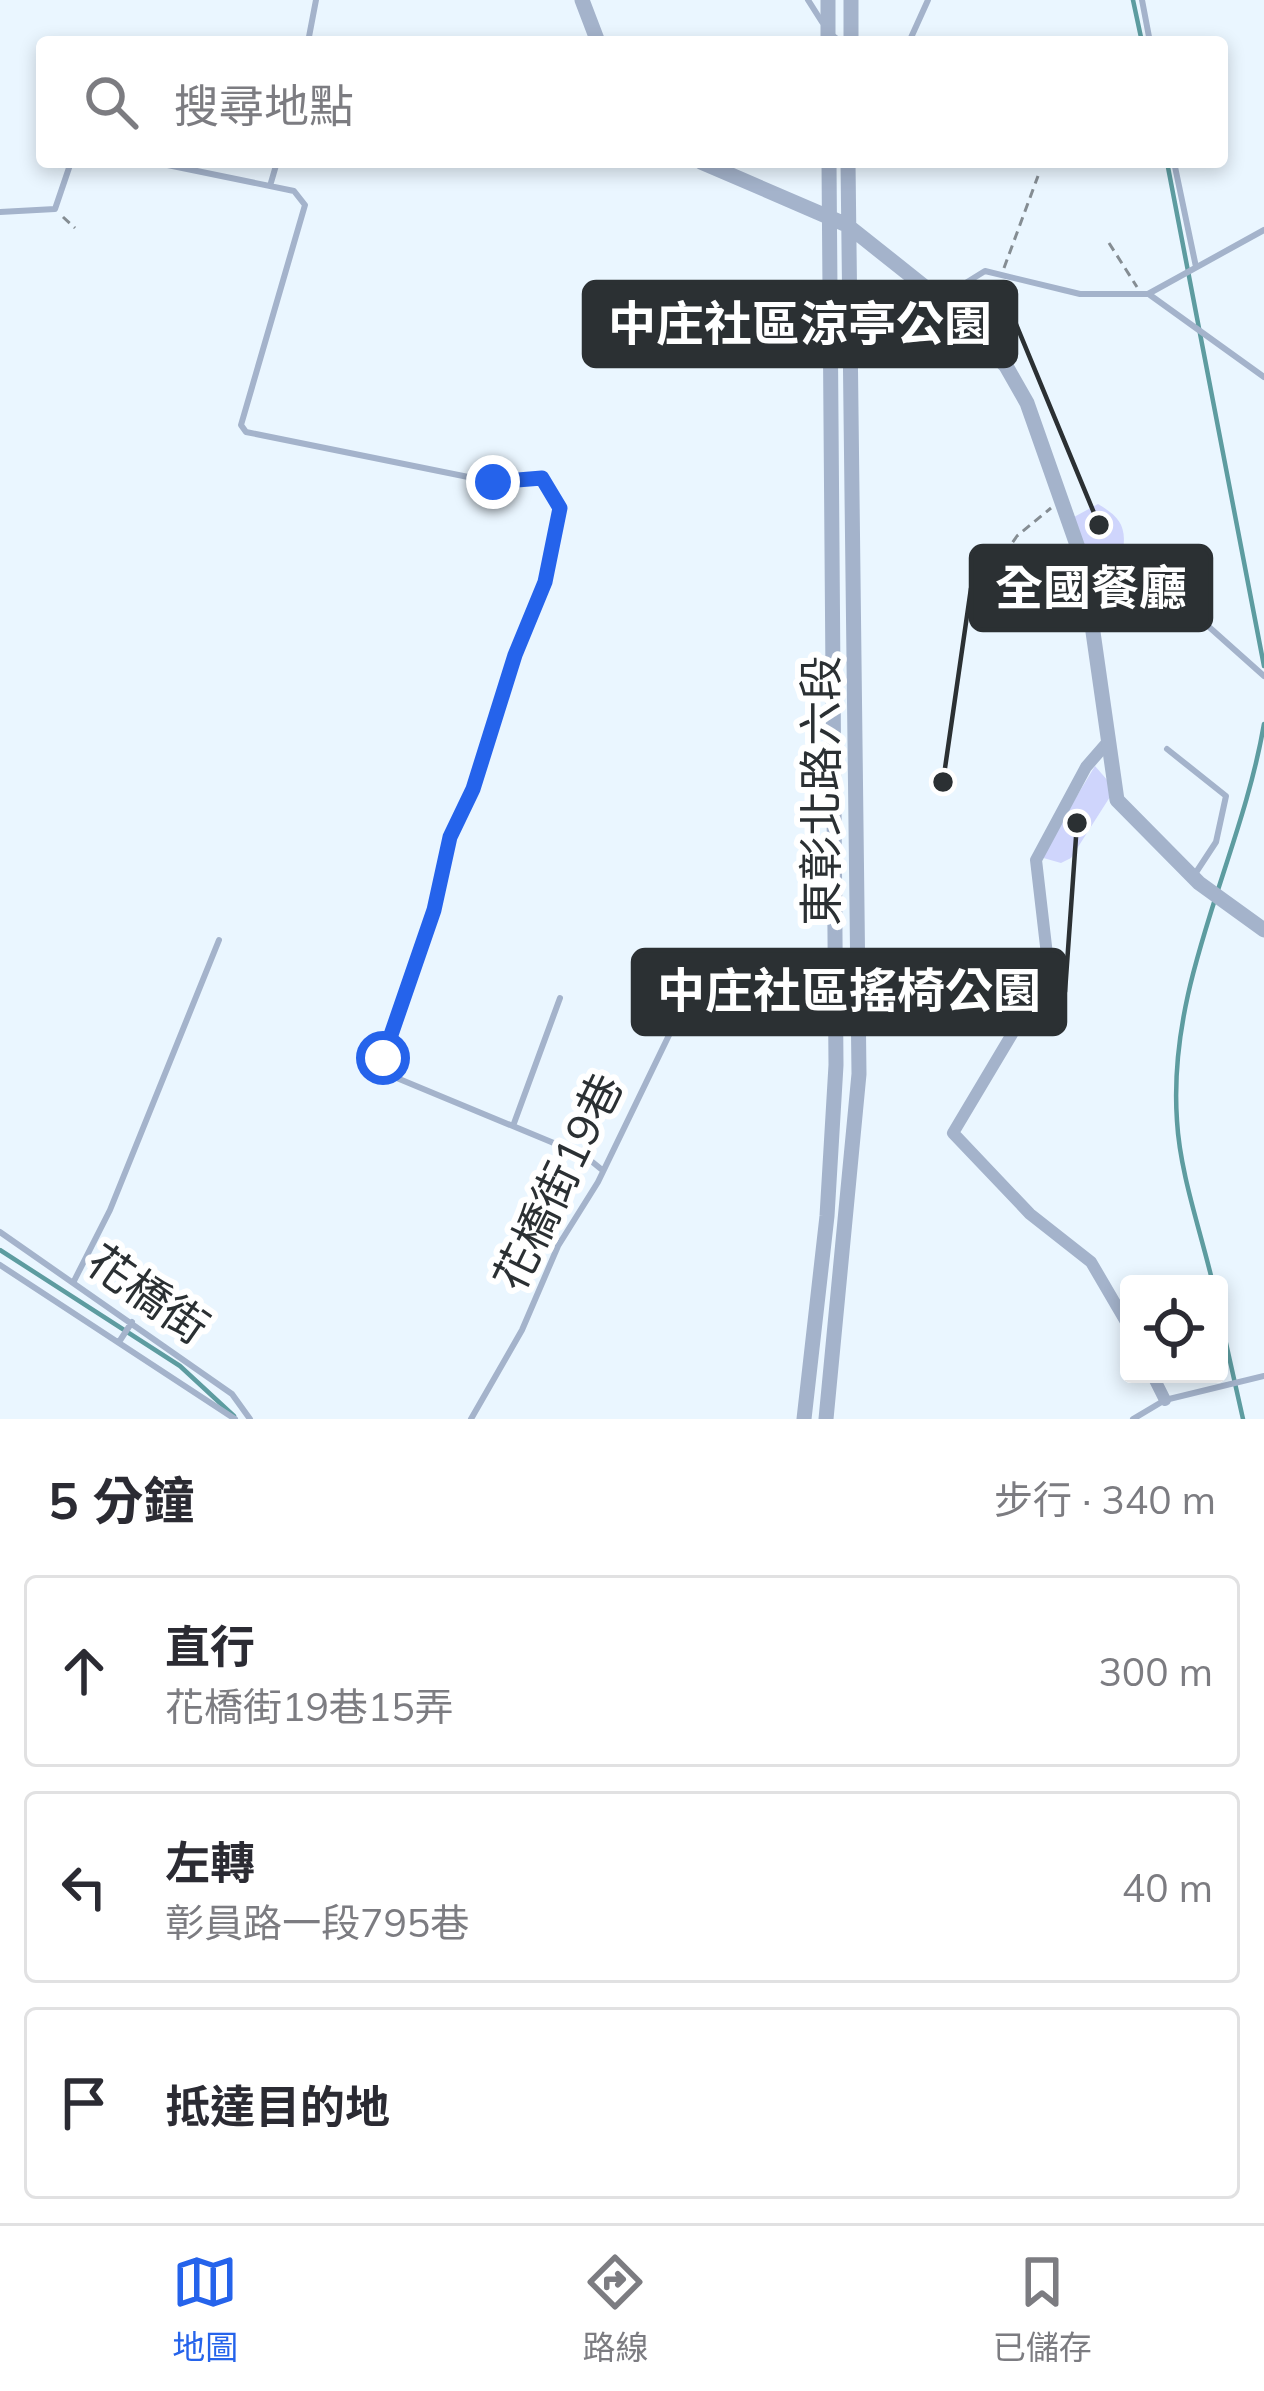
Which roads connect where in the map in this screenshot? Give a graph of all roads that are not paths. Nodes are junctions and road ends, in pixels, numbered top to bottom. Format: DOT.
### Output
graph roads {
  1 [pos="316,0"];
  2 [pos="582,0"];
  3 [pos="808,0"];
  4 [pos="829,0"];
  5 [pos="851,0"];
  6 [pos="928,0"];
  7 [pos="1142,0"];
  8 [pos="309,36"];
  9 [pos="596,36"];
  10 [pos="831,36"];
  11 [pos="833,36"];
  12 [pos="851,36"];
  13 [pos="912,36"];
  14 [pos="1149,36"];
  15 [pos="69,168"];
  16 [pos="182,168"];
  17 [pos="276,168"];
  18 [pos="715,168"];
  19 [pos="829,168"];
  20 [pos="848,168"];
  21 [pos="1175,168"];
  22 [pos="269,186"];
  23 [pos="0,212"];
  24 [pos="829,217"];
  25 [pos="847,225"];
  26 [pos="1264,230"];
  27 [pos="1196,267"];
  28 [pos="1144,294"];
  29 [pos="940,298"];
  30 [pos="1264,377"];
  31 [pos="1083,562"];
  32 [pos="1264,676"];
  33 [pos="1106,744"];
  34 [pos="1167,749"];
  35 [pos="1193,877"];
  36 [pos="1264,930"];
  37 [pos="219,940"];
  38 [pos="700,971"];
  39 [pos="560,998"];
  40 [pos="513,1126"];
  41 [pos="601,1168"];
  42 [pos="0,1232"];
  43 [pos="0,1265"];
  44 [pos="74,1281"];
  45 [pos="1120,1312"];
  46 [pos="132,1322"];
  47 [pos="119,1342"];
  48 [pos="1264,1376"];
  49 [pos="1156,1383"];
  50 [pos="1165,1400"];
  51 [pos="235,1419"];
  52 [pos="250,1419"];
  53 [pos="470,1419"];
  54 [pos="804,1419"];
  55 [pos="826,1419"];
  56 [pos="1133,1419"];
  1 -- 8 [label="lane"];
  2 -- 9 [label="street"];
  3 -- 10 [label="lane"];
  4 -- 11 [label="street"];
  5 -- 12 [label="street"];
  6 -- 13 [label="lane"];
  7 -- 14 [label="lane"];
  15 -- 23 [label="lane"];
  16 -- 22 [label="lane"];
  17 -- 22 [label="lane"];
  18 -- 24 [label="street"];
  19 -- 24 [label="street, 東彰北路六段"];
  20 -- 25 [label="street, 東彰北路六段"];
  21 -- 27 [label="lane"];
  22 -- 40 [label="lane"];
  24 -- 25 [label="street"];
  24 -- 54 [label="street, 東彰北路六段"];
  25 -- 29 [label="street"];
  25 -- 55 [label="street, 東彰北路六段"];
  26 -- 27 [label="lane"];
  27 -- 28 [label="lane"];
  28 -- 29 [label="lane"];
  28 -- 30 [label="lane"];
  29 -- 31 [label="street"];
  31 -- 32 [label="lane"];
  31 -- 33 [label="street"];
  33 -- 35 [label="street"];
  33 -- 45 [label="street"];
  34 -- 35 [label="lane"];
  35 -- 36 [label="street"];
  37 -- 44 [label="lane"];
  38 -- 41 [label="lane, 花橋街19巷"];
  39 -- 40 [label="lane"];
  40 -- 41 [label="lane"];
  41 -- 53 [label="lane, 花橋街19巷"];
  42 -- 44 [label="lane, 花橋街"];
  43 -- 47 [label="lane"];
  44 -- 46 [label="lane, 花橋街"];
  46 -- 47 [label="lane"];
  46 -- 52 [label="lane, 花橋街"];
  47 -- 51 [label="lane"];
  48 -- 50 [label="lane"];
  49 -- 50 [label="street"];
  50 -- 56 [label="lane"];
}
